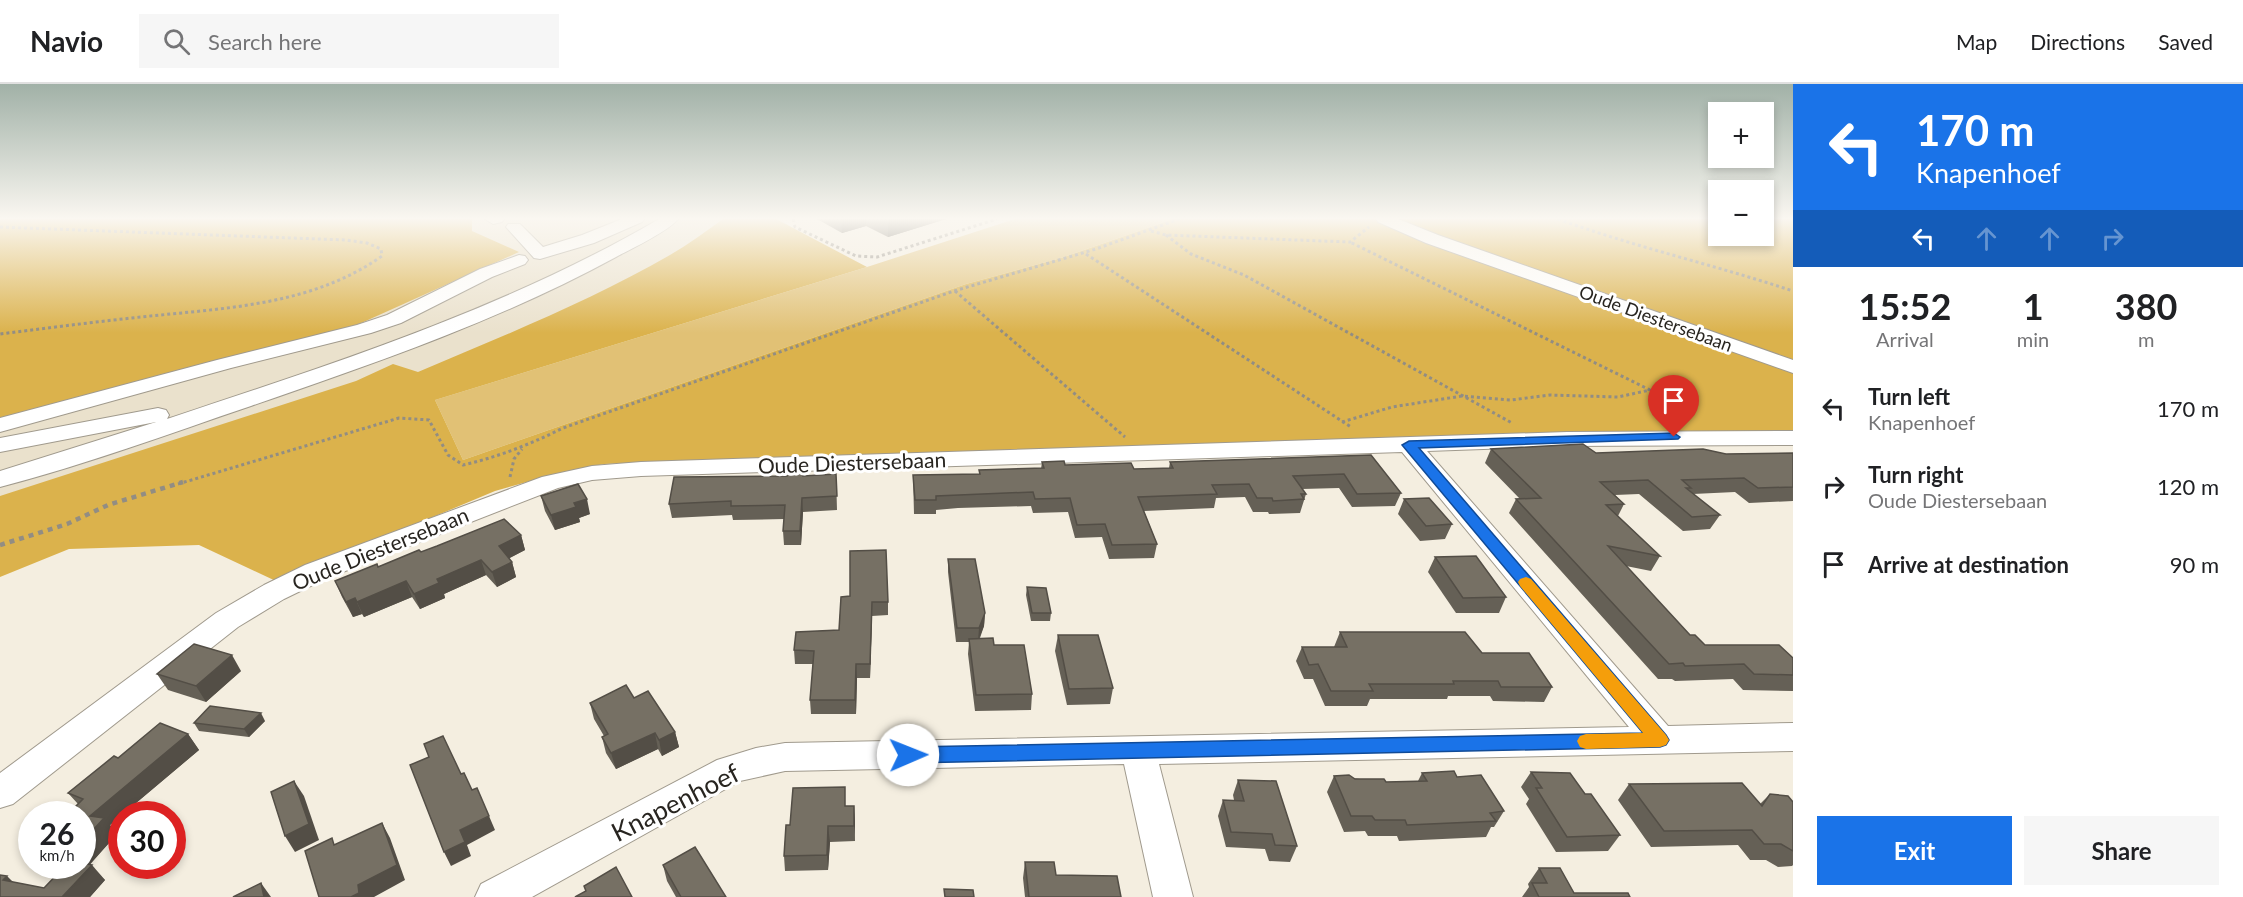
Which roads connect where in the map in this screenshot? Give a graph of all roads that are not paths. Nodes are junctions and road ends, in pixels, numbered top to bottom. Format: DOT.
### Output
graph roads {
  1 [pos="537,257"];
  2 [pos="553,257"];
  3 [pos="606,257"];
  4 [pos="1483,257"];
  5 [pos="541,262"];
  6 [pos="518,265"];
  7 [pos="1793,367"];
  8 [pos="0,425"];
  9 [pos="0,434"];
  10 [pos="1793,438"];
  11 [pos="1396,445"];
  12 [pos="0,446"];
  13 [pos="0,480"];
  14 [pos="1793,737"];
  15 [pos="1660,740"];
  16 [pos="1138,750"];
  17 [pos="0,793"];
  18 [pos="495,897"];
  19 [pos="1173,897"];
  1 -- 5 [label="street"];
  2 -- 5 [label="street"];
  3 -- 13 [label="street"];
  4 -- 7 [label="street, Oude Diestersebaan"];
  5 -- 6 [label="street"];
  5 -- 12 [label="street"];
  6 -- 8 [label="street"];
  6 -- 9 [label="street"];
  10 -- 11 [label="street, Oude Diestersebaan"];
  11 -- 15 [label="street"];
  11 -- 17 [label="street, Oude Diestersebaan"];
  14 -- 15 [label="street, Knapenhoef"];
  15 -- 16 [label="street, Knapenhoef"];
  16 -- 18 [label="street, Knapenhoef"];
  16 -- 19 [label="street"];
}
